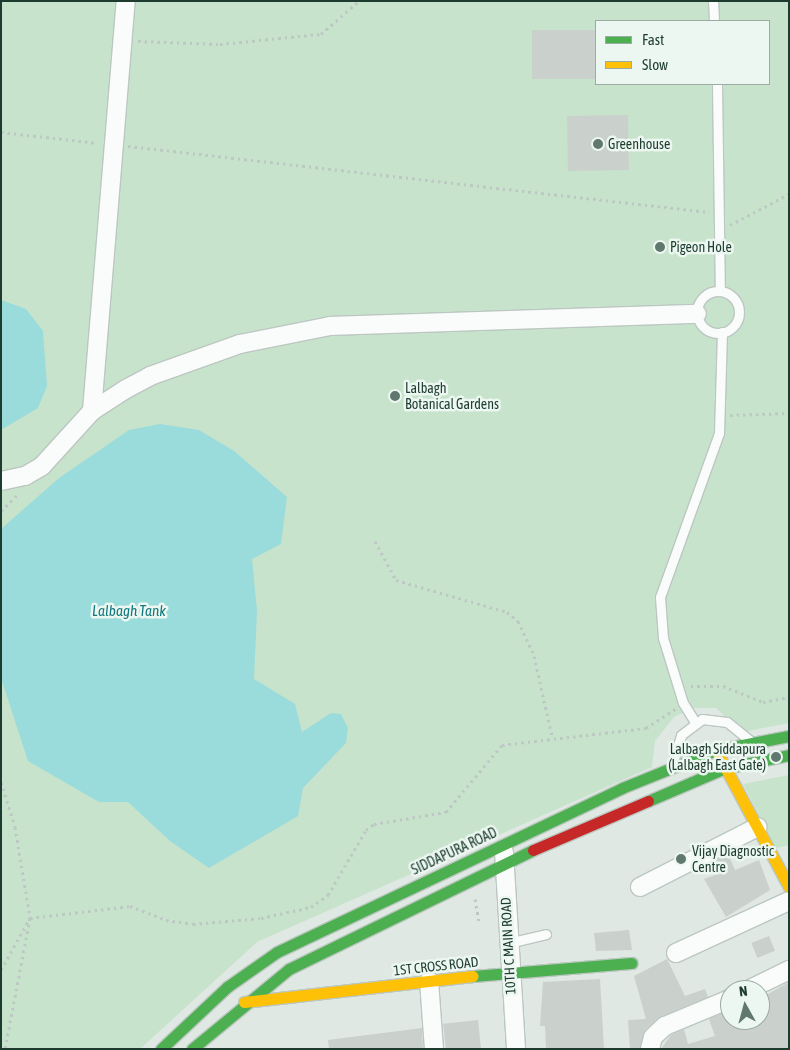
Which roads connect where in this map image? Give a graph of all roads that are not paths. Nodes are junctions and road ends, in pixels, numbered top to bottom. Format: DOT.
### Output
graph roads {
  1 [pos="126,1"];
  2 [pos="713,1"];
  3 [pos="714,20"];
  4 [pos="716,85"];
  5 [pos="720,291"];
  6 [pos="697,314"];
  7 [pos="722,332"];
  8 [pos="92,411"];
  9 [pos="1,481"];
  10 [pos="695,722"];
  11 [pos="789,736"];
  12 [pos="751,743"];
  13 [pos="716,750"];
  14 [pos="789,755"];
  15 [pos="672,768"];
  16 [pos="725,768"];
  17 [pos="758,827"];
  18 [pos="503,844"];
  19 [pos="504,863"];
  20 [pos="788,881"];
  21 [pos="640,887"];
  22 [pos="789,901"];
  23 [pos="546,934"];
  24 [pos="507,943"];
  25 [pos="676,953"];
  26 [pos="631,963"];
  27 [pos="789,970"];
  28 [pos="509,973"];
  29 [pos="768,980"];
  30 [pos="428,981"];
  31 [pos="244,1002"];
  32 [pos="720,1003"];
  33 [pos="161,1049"];
  34 [pos="192,1049"];
  35 [pos="434,1049"];
  36 [pos="516,1049"];
  37 [pos="650,1049"];
  1 -- 8 [label="street"];
  2 -- 3 [label="lane"];
  4 -- 5 [label="lane"];
  5 -- 6 [label="lane"];
  5 -- 7 [label="lane"];
  6 -- 7 [label="lane"];
  6 -- 8 [label="street"];
  7 -- 10 [label="lane"];
  8 -- 9 [label="street"];
  10 -- 12 [label="lane"];
  10 -- 15 [label="lane"];
  11 -- 12 [label="main road, SIDDAPURA ROAD"];
  12 -- 13 [label="main road, SIDDAPURA ROAD"];
  13 -- 15 [label="main road, SIDDAPURA ROAD"];
  13 -- 16 [label="main road"];
  14 -- 16 [label="main road"];
  15 -- 18 [label="main road, SIDDAPURA ROAD"];
  16 -- 17 [label="main road"];
  16 -- 19 [label="main road"];
  17 -- 20 [label="main road"];
  17 -- 21 [label="street"];
  18 -- 19 [label="street, 10TH C MAIN ROAD"];
  18 -- 33 [label="main road, SIDDAPURA ROAD"];
  19 -- 24 [label="street, 10TH C MAIN ROAD"];
  19 -- 31 [label="main road"];
  22 -- 25 [label="street"];
  23 -- 24 [label="lane"];
  24 -- 28 [label="street, 10TH C MAIN ROAD"];
  26 -- 28 [label="main road, 1ST CROSS ROAD"];
  27 -- 29 [label="street"];
  28 -- 30 [label="main road, 1ST CROSS ROAD"];
  28 -- 36 [label="street, 10TH C MAIN ROAD"];
  30 -- 31 [label="main road, 1ST CROSS ROAD"];
  30 -- 35 [label="street"];
  31 -- 34 [label="main road"];
  32 -- 37 [label="street"];
}
